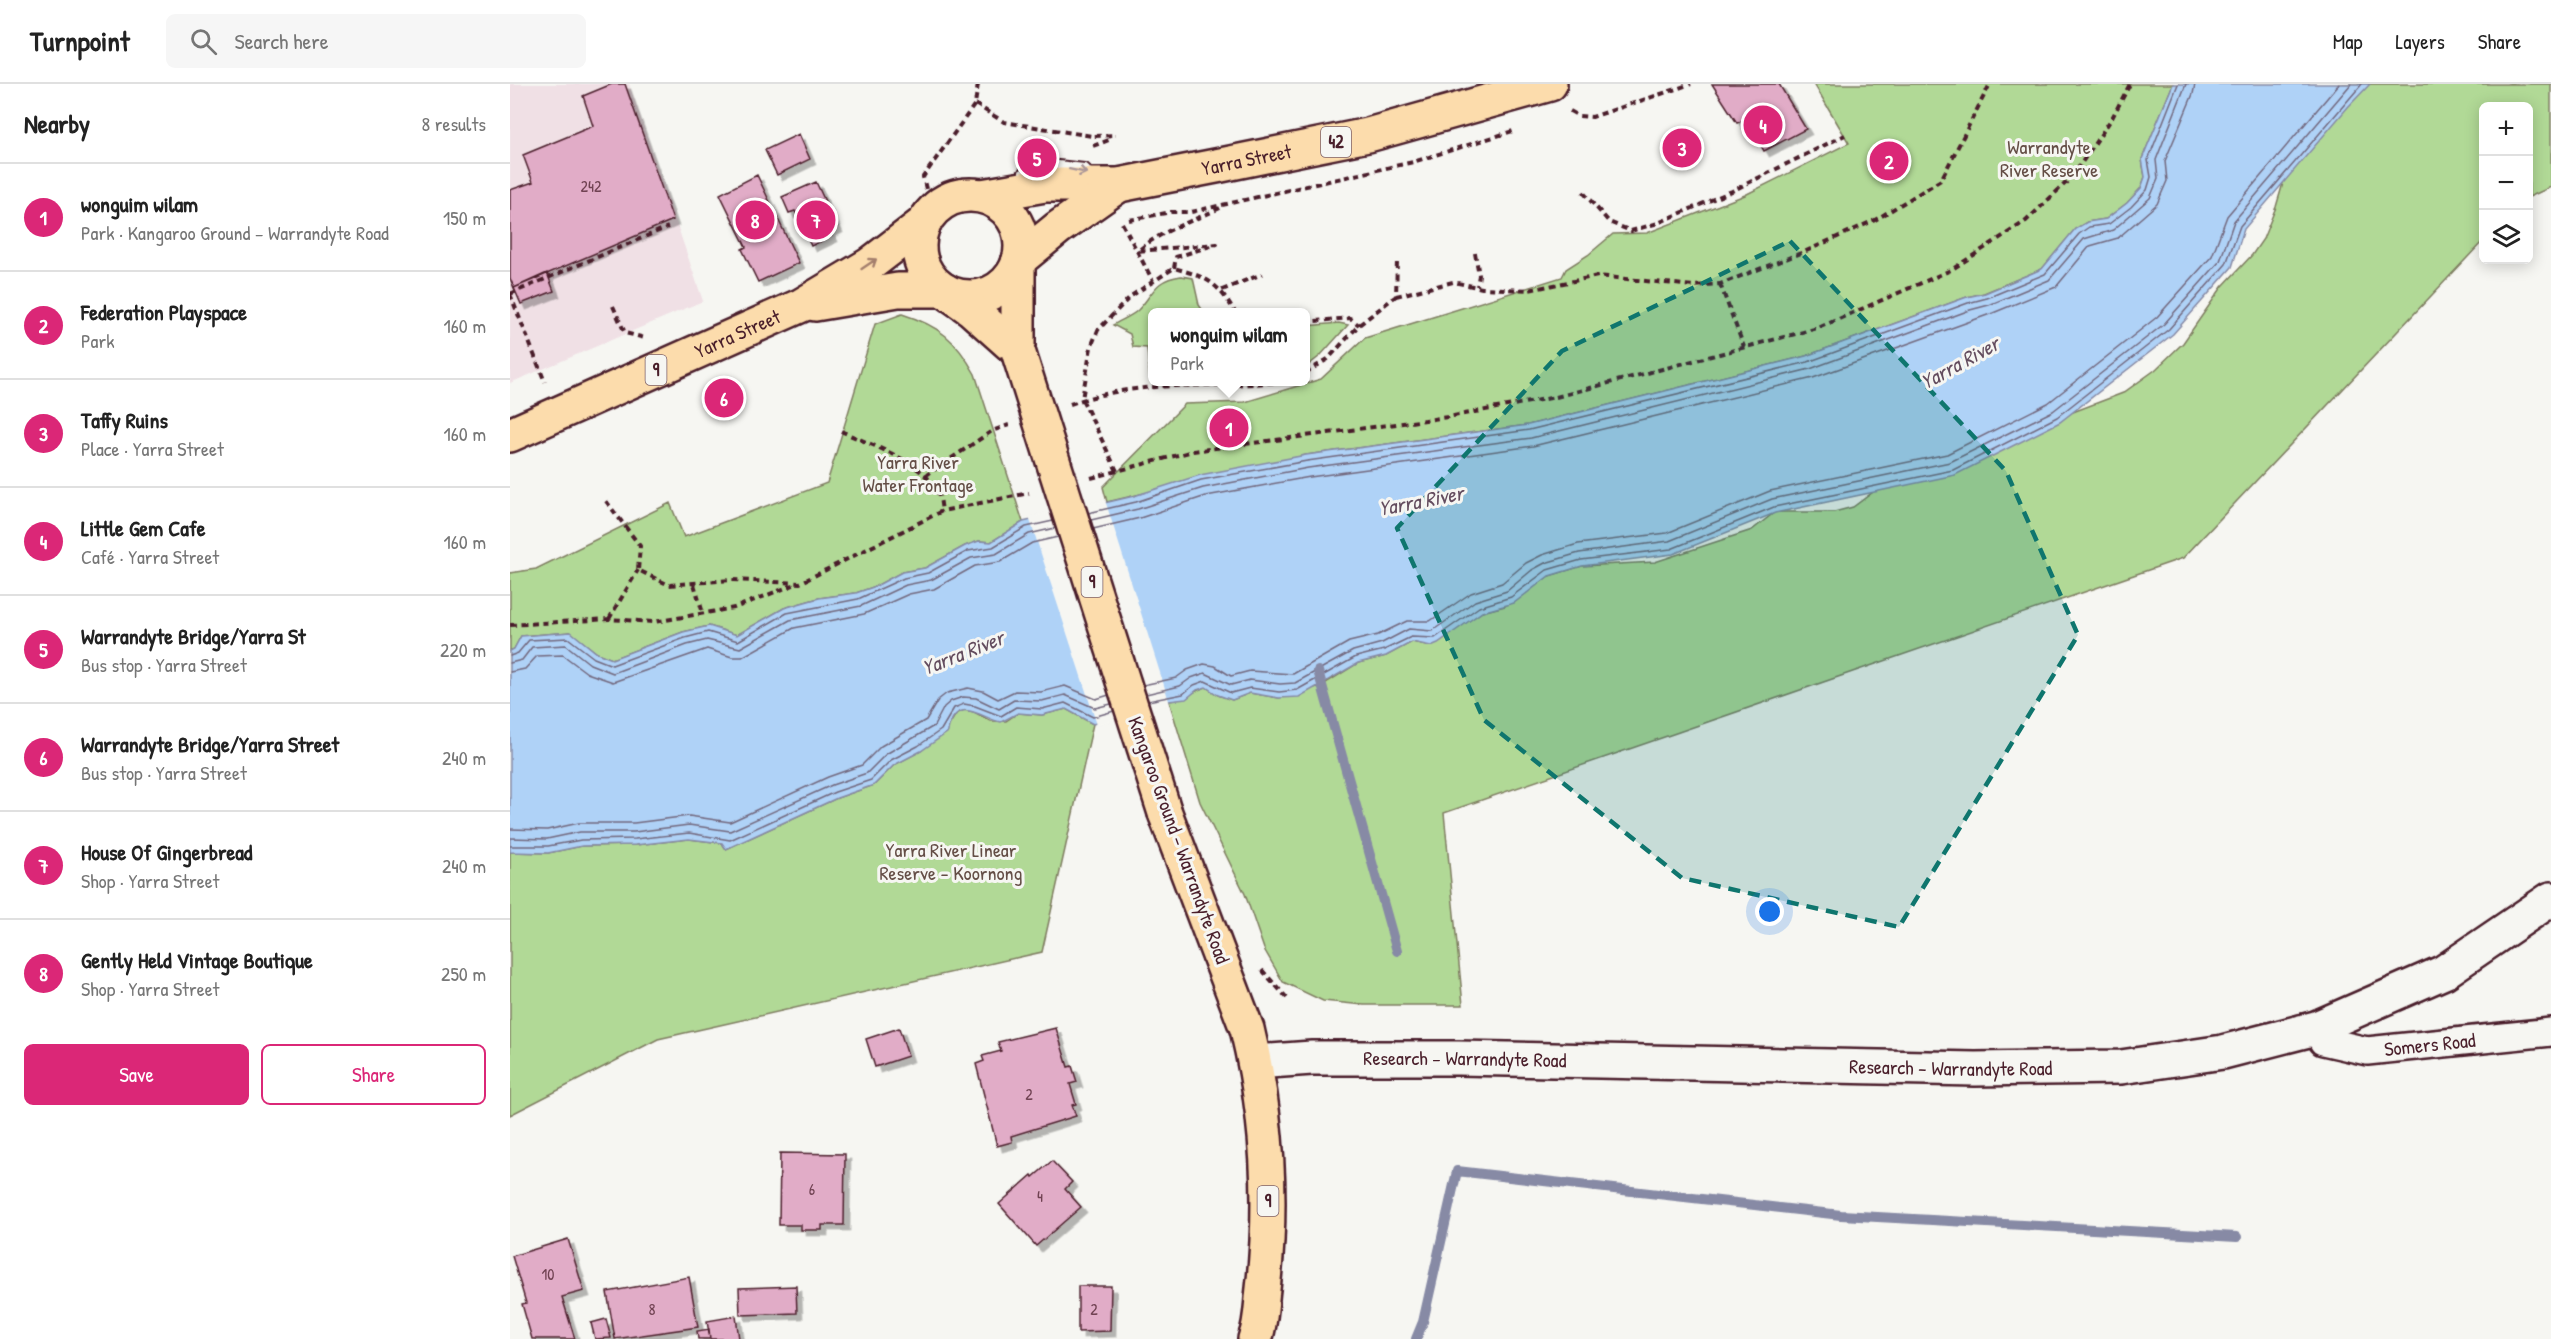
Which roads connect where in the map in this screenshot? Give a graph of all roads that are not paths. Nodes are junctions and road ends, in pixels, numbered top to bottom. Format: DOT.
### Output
graph roads {
  1 [pos="1550,84"];
  2 [pos="1119,185"];
  3 [pos="972,196"];
  4 [pos="925,222"];
  5 [pos="1019,261"];
  6 [pos="946,291"];
  7 [pos="802,305"];
  8 [pos="1018,351"];
  9 [pos="510,435"];
  10 [pos="2551,899"];
  11 [pos="2316,1028"];
  12 [pos="2551,1032"];
  13 [pos="1255,1062"];
  14 [pos="1255,1339"];
  1 -- 2 [label="main road, Yarra Street / 42"];
  3 -- 2 [label="main road, Yarra Street / 42, one-way"];
  2 -- 5 [label="main road, Yarra Street / 42"];
  3 -- 4 [label="main road, 9"];
  3 -- 5 [label="main road, 9"];
  4 -- 6 [label="main road"];
  7 -- 4 [label="main road, Yarra Street / 9, one-way"];
  5 -- 6 [label="main road, 9"];
  5 -- 8 [label="main road, Kangaroo Ground – Warrandyte Road / 9"];
  6 -- 7 [label="main road, Yarra Street / 9"];
  6 -- 8 [label="main road"];
  7 -- 9 [label="main road, Yarra Street / 9"];
  8 -- 13 [label="main road, Kangaroo Ground – Warrandyte Road / 9, bridge"];
  10 -- 11 [label="main road, Research – Warrandyte Road"];
  11 -- 12 [label="street, Somers Road"];
  11 -- 13 [label="main road, Research – Warrandyte Road"];
  13 -- 14 [label="main road, Kangaroo Ground – Warrandyte Road / 9"];
}
